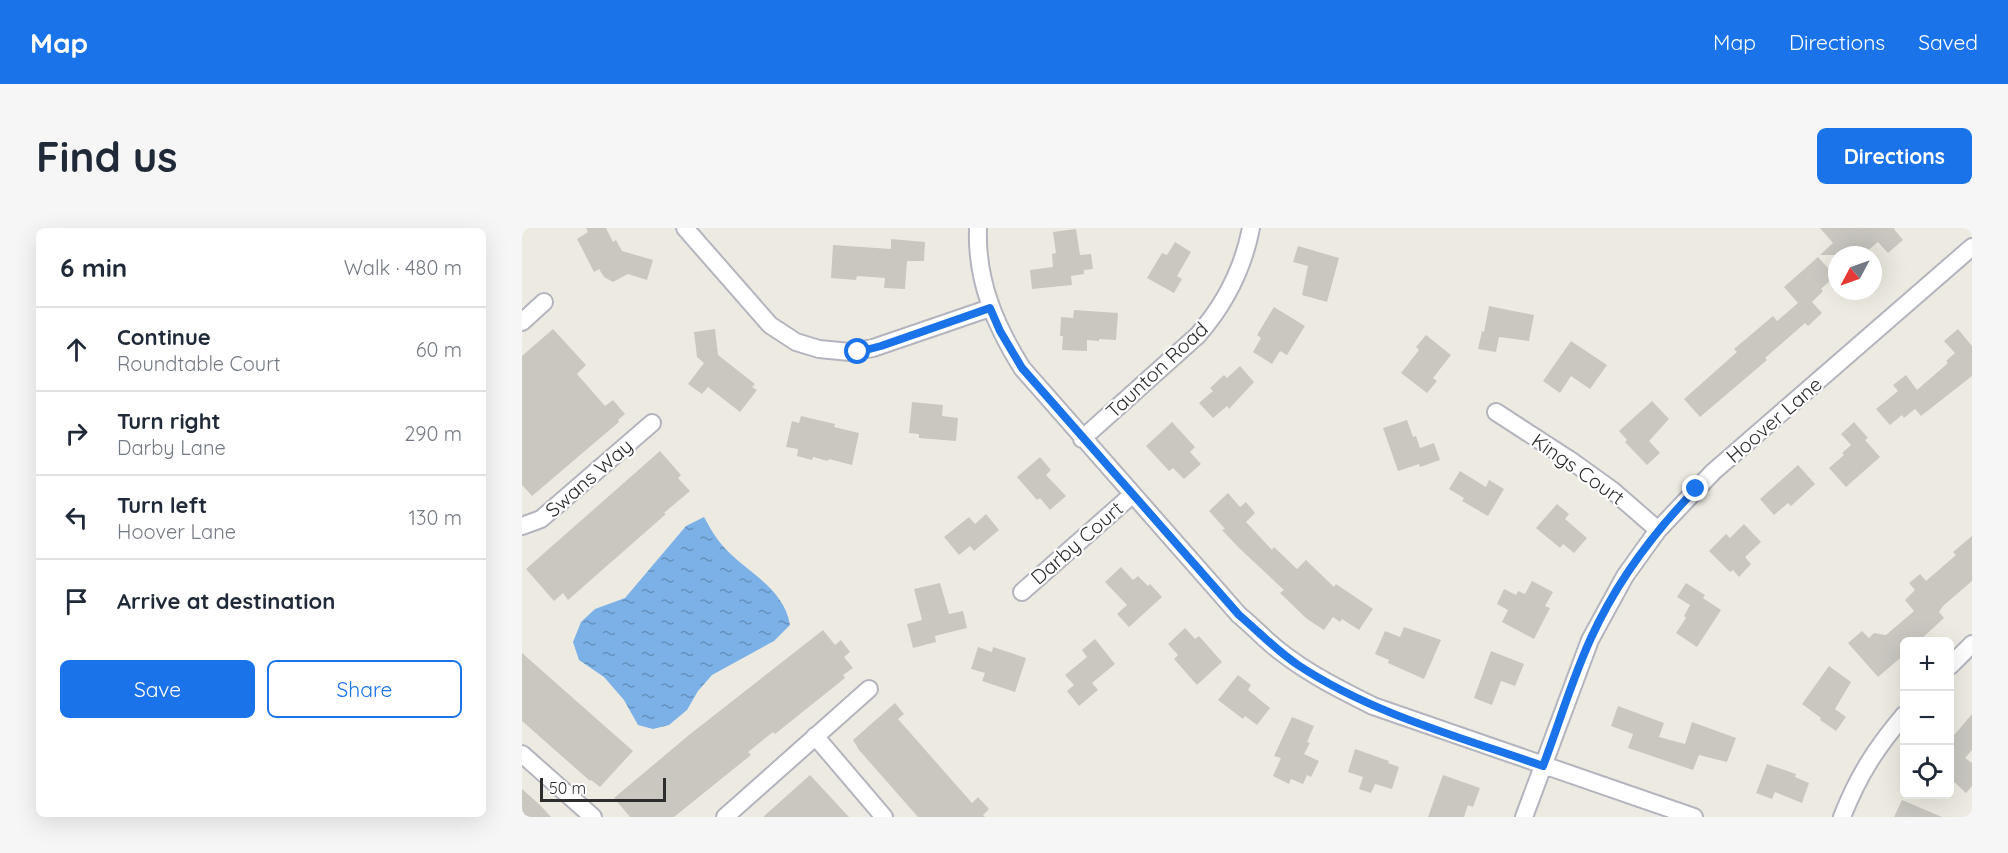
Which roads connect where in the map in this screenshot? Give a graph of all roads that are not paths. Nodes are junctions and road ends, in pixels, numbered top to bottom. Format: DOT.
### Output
graph roads {
  1 [pos="685,228"];
  2 [pos="978,228"];
  3 [pos="1251,228"];
  4 [pos="1972,247"];
  5 [pos="544,302"];
  6 [pos="990,308"];
  7 [pos="522,322"];
  8 [pos="1496,412"];
  9 [pos="652,423"];
  10 [pos="1082,439"];
  11 [pos="1133,495"];
  12 [pos="522,526"];
  13 [pos="1658,530"];
  14 [pos="1022,592"];
  15 [pos="1972,644"];
  16 [pos="1954,662"];
  17 [pos="869,689"];
  18 [pos="1900,721"];
  19 [pos="815,736"];
  20 [pos="522,754"];
  21 [pos="1543,766"];
  22 [pos="593,817"];
  23 [pos="725,817"];
  24 [pos="884,817"];
  25 [pos="1524,817"];
  26 [pos="1694,817"];
  27 [pos="1842,817"];
  1 -- 6 [label="street"];
  2 -- 6 [label="street"];
  3 -- 10 [label="street, Taunton Road"];
  4 -- 13 [label="street, Hoover Lane"];
  5 -- 7 [label="street"];
  6 -- 10 [label="street"];
  8 -- 13 [label="street, Kings Court"];
  9 -- 12 [label="street, Swans Way"];
  10 -- 11 [label="street"];
  11 -- 14 [label="street, Darby Court"];
  11 -- 21 [label="street"];
  13 -- 21 [label="street, Hoover Lane"];
  15 -- 16 [label="street"];
  17 -- 19 [label="street"];
  18 -- 27 [label="street"];
  19 -- 23 [label="street"];
  19 -- 24 [label="street"];
  20 -- 22 [label="street"];
  21 -- 25 [label="street, Hoover Lane"];
  21 -- 26 [label="street"];
}
